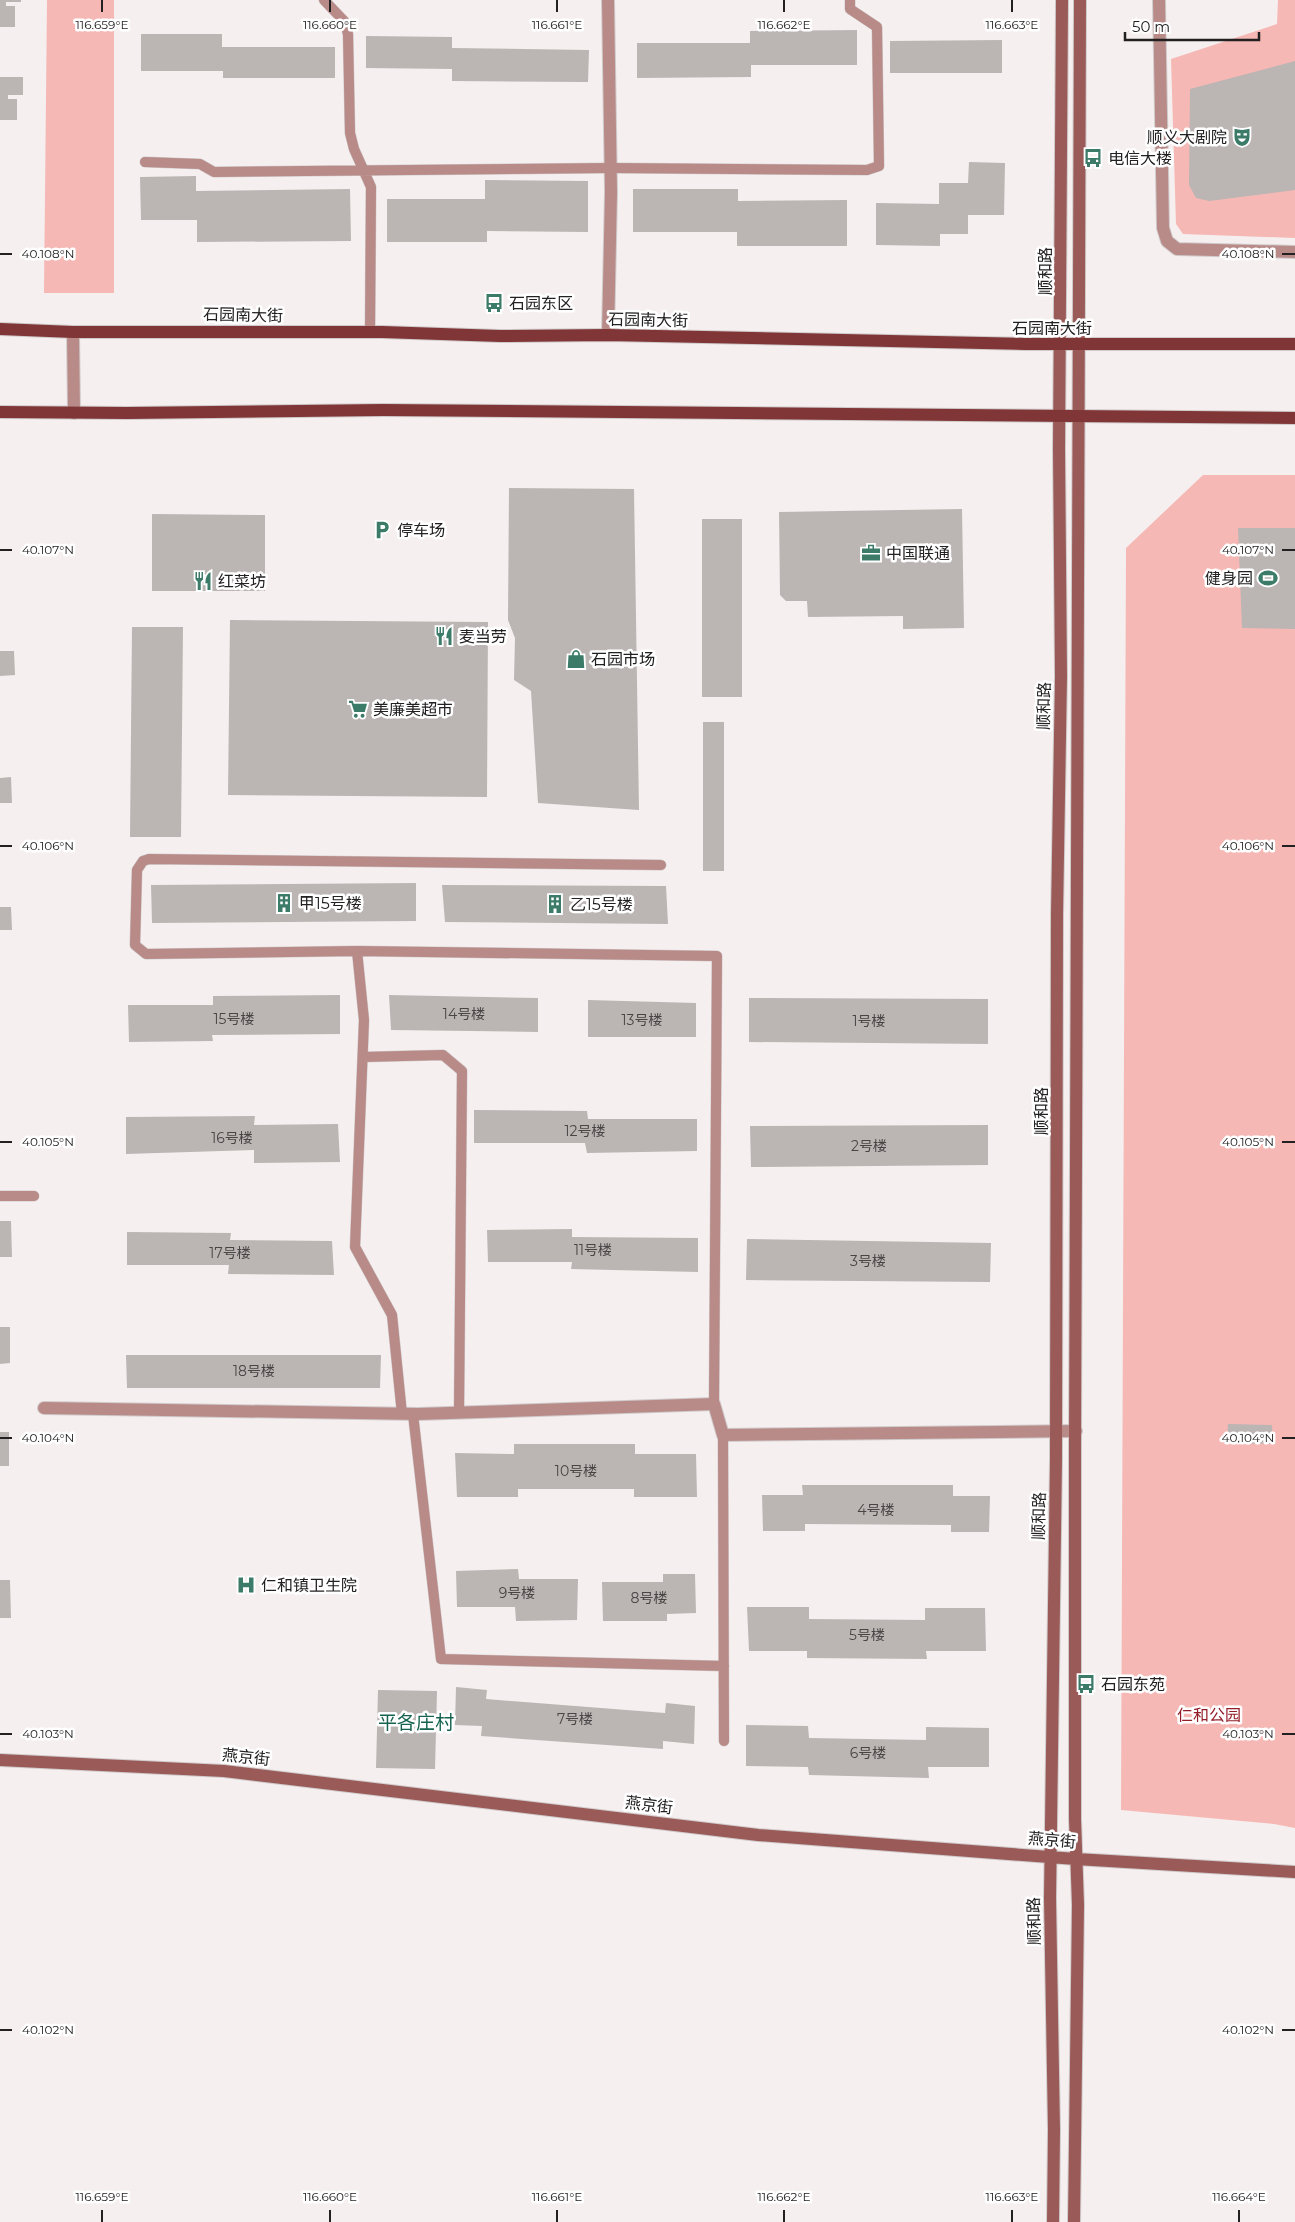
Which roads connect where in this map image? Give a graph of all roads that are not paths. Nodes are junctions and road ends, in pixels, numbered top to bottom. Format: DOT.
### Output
graph roads {
  1 [pos="324,0"];
  2 [pos="608,0"];
  3 [pos="850,0"];
  4 [pos="1062,0"];
  5 [pos="1080,0"];
  6 [pos="1159,0"];
  7 [pos="145,162"];
  8 [pos="611,168"];
  9 [pos="363,170"];
  10 [pos="1295,252"];
  11 [pos="0,329"];
  12 [pos="73,332"];
  13 [pos="370,333"];
  14 [pos="608,335"];
  15 [pos="1079,343"];
  16 [pos="1060,344"];
  17 [pos="1295,344"];
  18 [pos="0,412"];
  19 [pos="74,413"];
  20 [pos="1059,416"];
  21 [pos="1080,416"];
  22 [pos="1295,418"];
  23 [pos="661,865"];
  24 [pos="357,951"];
  25 [pos="363,1057"];
  26 [pos="0,1196"];
  27 [pos="34,1196"];
  28 [pos="714,1404"];
  29 [pos="44,1408"];
  30 [pos="459,1412"];
  31 [pos="407,1414"];
  32 [pos="1056,1432"];
  33 [pos="1076,1432"];
  34 [pos="724,1435"];
  35 [pos="724,1666"];
  36 [pos="724,1741"];
  37 [pos="0,1760"];
  38 [pos="1051,1856"];
  39 [pos="1076,1859"];
  40 [pos="1295,1872"];
  41 [pos="1053,2222"];
  42 [pos="1074,2222"];
  1 -- 9 [label="lane"];
  2 -- 8 [label="street"];
  3 -- 8 [label="lane"];
  4 -- 16 [label="main road, 顺和路"];
  5 -- 15 [label="main road, 顺和路"];
  6 -- 10 [label="street"];
  7 -- 9 [label="lane"];
  8 -- 9 [label="lane"];
  8 -- 14 [label="street"];
  9 -- 13 [label="lane"];
  11 -- 12 [label="main road, 石园南大街"];
  12 -- 13 [label="main road, 石园南大街"];
  12 -- 19 [label="street"];
  13 -- 14 [label="main road, 石园南大街"];
  14 -- 16 [label="main road, 石园南大街"];
  15 -- 16 [label="main road, 石园南大街"];
  15 -- 17 [label="main road, 石园南大街"];
  15 -- 21 [label="main road, 顺和路"];
  16 -- 20 [label="main road, 顺和路"];
  18 -- 19 [label="main road"];
  19 -- 20 [label="main road"];
  20 -- 21 [label="main road"];
  20 -- 32 [label="main road, 顺和路"];
  21 -- 22 [label="main road"];
  21 -- 33 [label="main road, 顺和路"];
  23 -- 24 [label="lane"];
  24 -- 25 [label="lane"];
  24 -- 28 [label="lane"];
  25 -- 30 [label="lane"];
  25 -- 31 [label="lane"];
  26 -- 27 [label="lane"];
  28 -- 30 [label="street"];
  28 -- 34 [label="street"];
  29 -- 31 [label="street"];
  30 -- 31 [label="street"];
  31 -- 35 [label="lane"];
  32 -- 33 [label="street"];
  32 -- 34 [label="street"];
  32 -- 38 [label="main road, 顺和路"];
  33 -- 39 [label="main road, 顺和路"];
  34 -- 35 [label="lane"];
  35 -- 36 [label="lane"];
  37 -- 38 [label="main road, 燕京街"];
  38 -- 39 [label="main road, 燕京街"];
  38 -- 41 [label="main road, 顺和路"];
  39 -- 40 [label="main road, 燕京街"];
  39 -- 42 [label="main road, 顺和路"];
}
